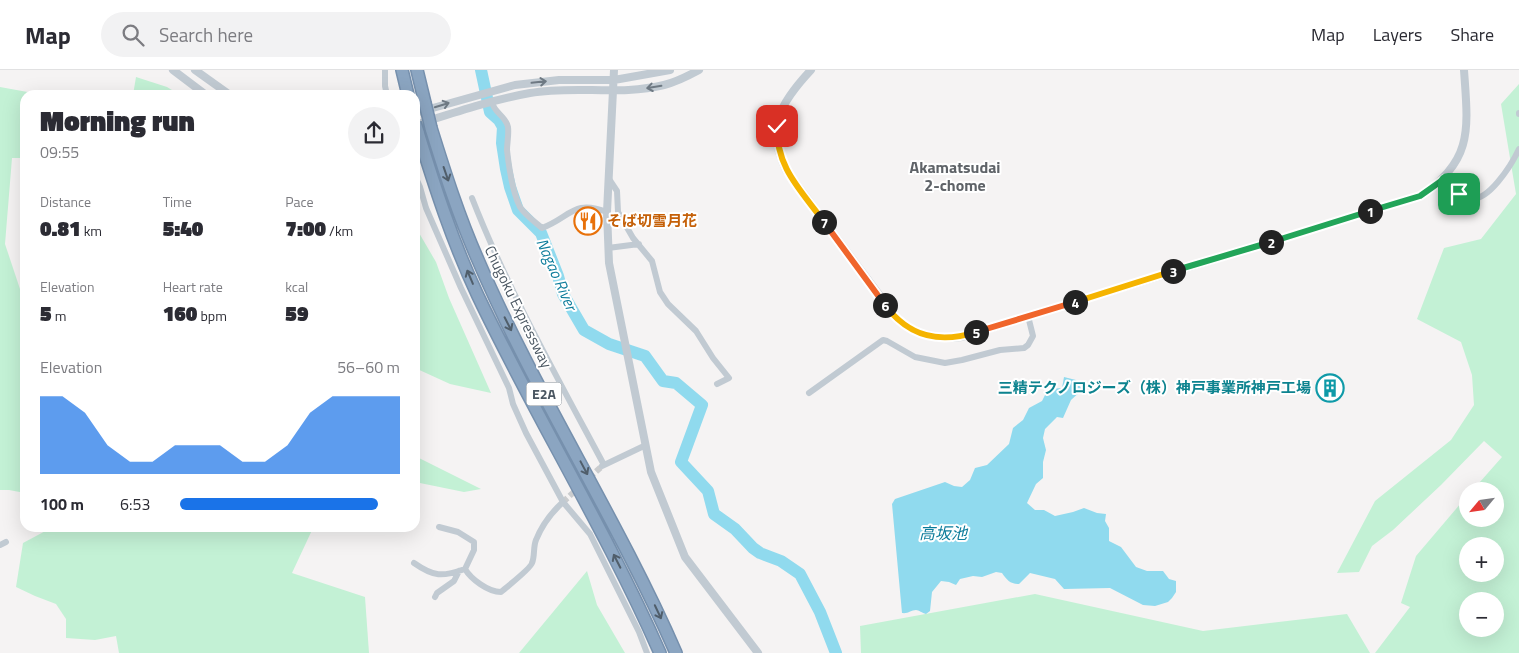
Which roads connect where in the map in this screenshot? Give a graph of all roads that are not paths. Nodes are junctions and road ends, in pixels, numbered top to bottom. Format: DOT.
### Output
graph roads {
  1 [pos="173,70"];
  2 [pos="195,70"];
  3 [pos="385,70"];
  4 [pos="402,70"];
  5 [pos="417,70"];
  6 [pos="614,70"];
  7 [pos="670,70"];
  8 [pos="699,70"];
  9 [pos="811,70"];
  10 [pos="1464,70"];
  11 [pos="614,80"];
  12 [pos="199,90"];
  13 [pos="223,90"];
  14 [pos="386,90"];
  15 [pos="407,90"];
  16 [pos="613,90"];
  17 [pos="492,102"];
  18 [pos="420,112"];
  19 [pos="420,126"];
  20 [pos="420,140"];
  21 [pos="1519,149"];
  22 [pos="609,179"];
  23 [pos="1444,179"];
  24 [pos="420,187"];
  25 [pos="472,198"];
  26 [pos="607,212"];
  27 [pos="638,244"];
  28 [pos="608,248"];
  29 [pos="1028,316"];
  30 [pos="717,384"];
  31 [pos="810,394"];
  32 [pos="646,445"];
  33 [pos="563,502"];
  34 [pos="439,528"];
  35 [pos="414,563"];
  36 [pos="462,570"];
  37 [pos="436,597"];
  38 [pos="647,653"];
  39 [pos="660,653"];
  40 [pos="676,653"];
  41 [pos="758,653"];
  1 -- 12 [label="street"];
  2 -- 13 [label="street"];
  3 -- 14 [label="street"];
  4 -- 15 [label="highway"];
  5 -- 40 [label="highway, Chugoku Expressway / E2A, one-way, bridge"];
  6 -- 11 [label="street"];
  7 -- 11 [label="street"];
  8 -- 16 [label="street, one-way"];
  9 -- 29 [label="street"];
  10 -- 23 [label="street"];
  11 -- 16 [label="street"];
  18 -- 11 [label="street, one-way"];
  16 -- 17 [label="street"];
  16 -- 22 [label="street"];
  17 -- 19 [label="street"];
  17 -- 26 [label="street"];
  39 -- 20 [label="highway, Chugoku Expressway / E2A, one-way"];
  21 -- 23 [label="street"];
  22 -- 26 [label="street"];
  22 -- 27 [label="street"];
  23 -- 29 [label="street"];
  24 -- 33 [label="street"];
  25 -- 32 [label="street"];
  26 -- 28 [label="street"];
  27 -- 28 [label="street"];
  27 -- 30 [label="street"];
  28 -- 32 [label="street"];
  29 -- 31 [label="street"];
  32 -- 41 [label="street"];
  33 -- 36 [label="street"];
  33 -- 38 [label="street"];
  34 -- 36 [label="street"];
  35 -- 36 [label="street"];
  36 -- 37 [label="street"];
}
